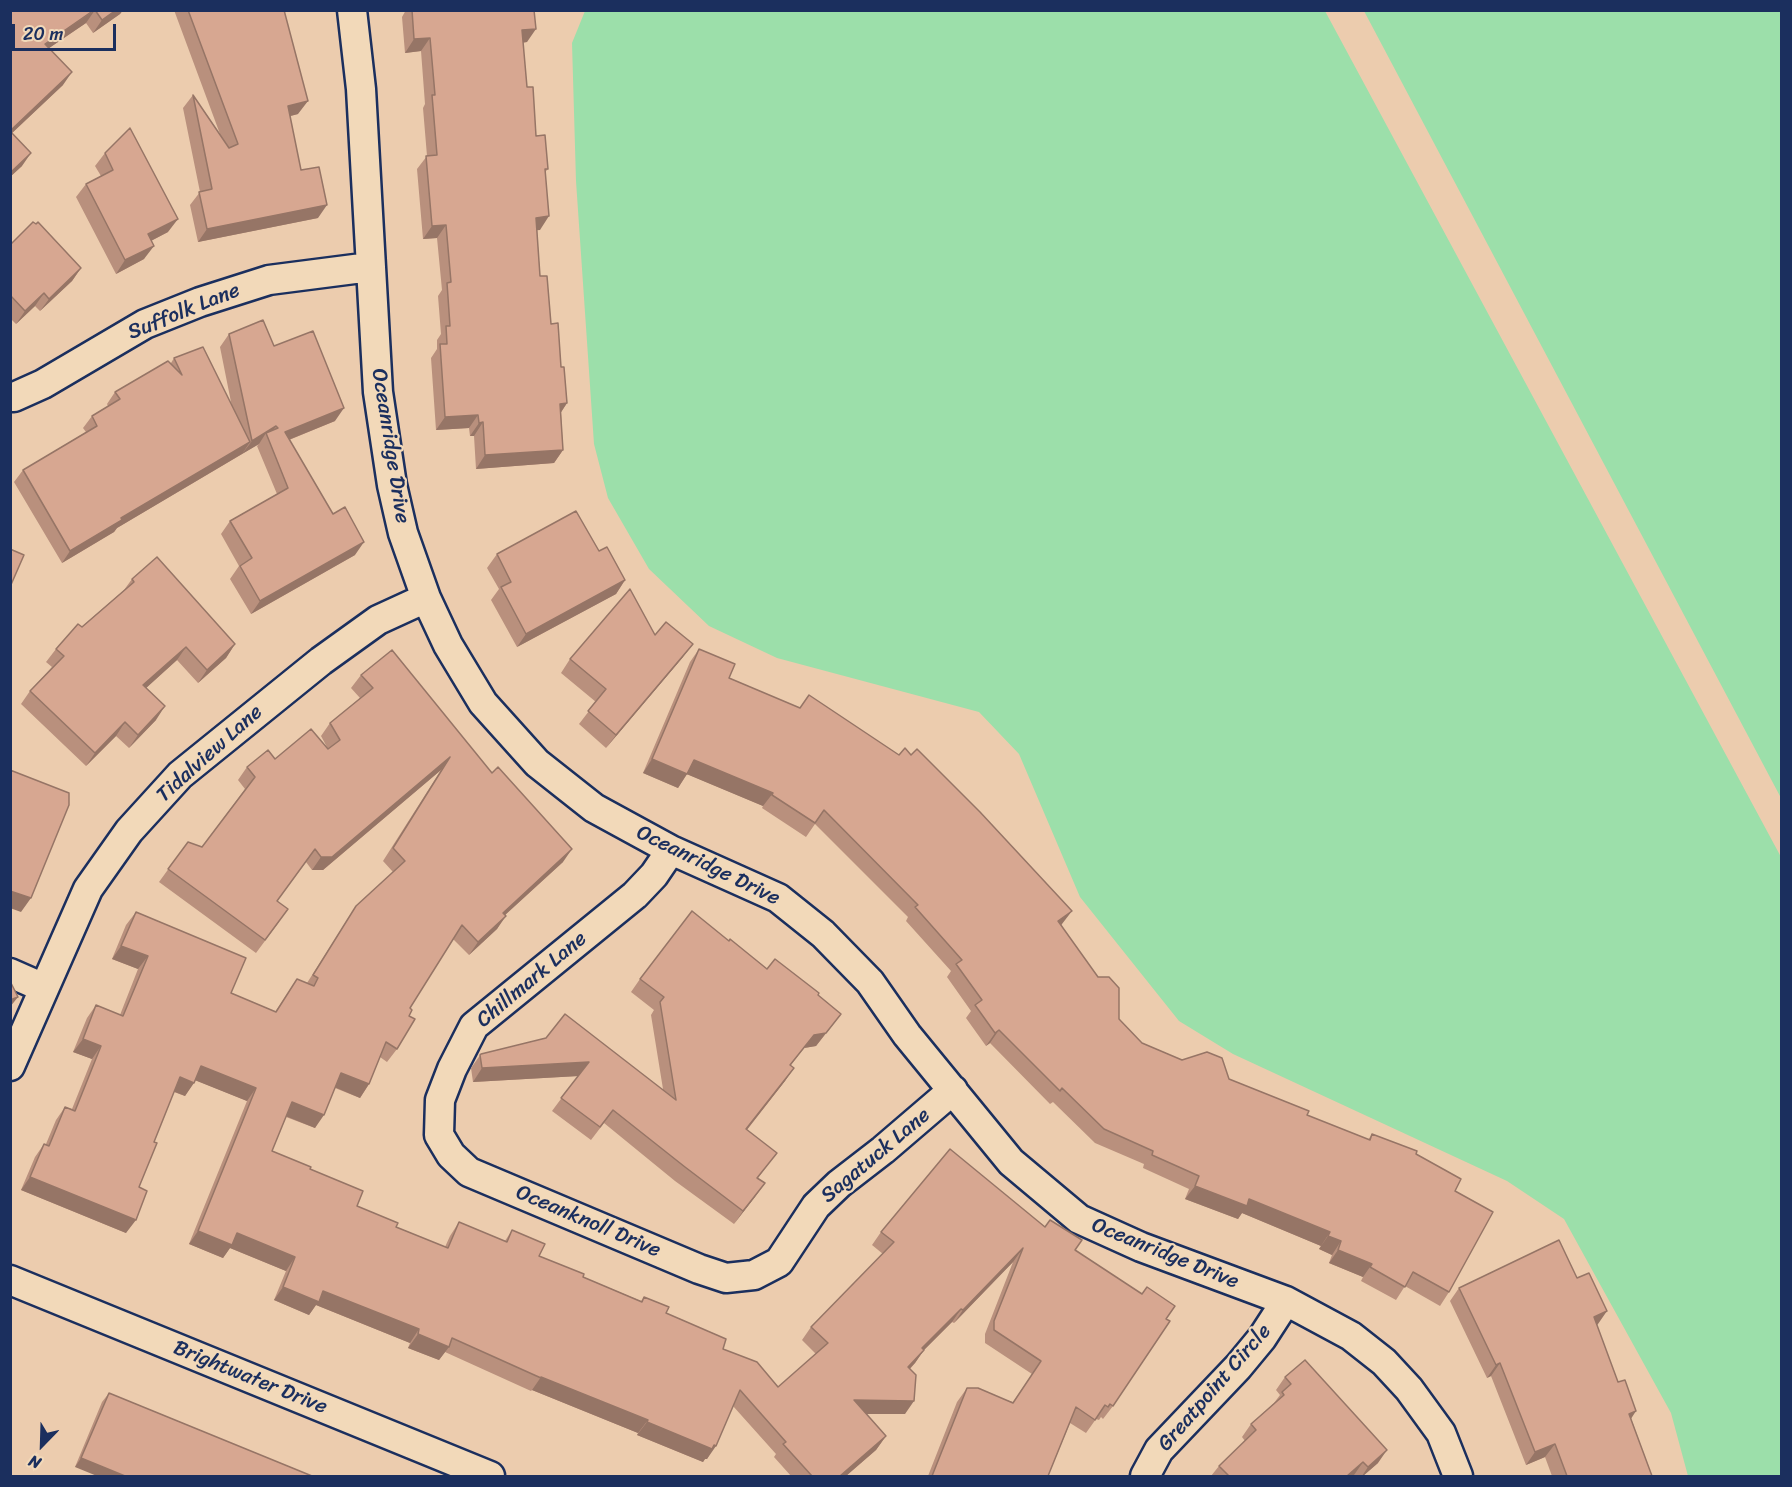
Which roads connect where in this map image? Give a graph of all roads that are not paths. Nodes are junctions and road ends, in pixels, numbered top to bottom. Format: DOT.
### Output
graph roads {
  1 [pos="352,10"];
  2 [pos="370,267"];
  3 [pos="10,397"];
  4 [pos="426,598"];
  5 [pos="671,850"];
  6 [pos="10,974"];
  7 [pos="44,988"];
  8 [pos="10,1066"];
  9 [pos="953,1090"];
  10 [pos="439,1135"];
  11 [pos="753,1275"];
  12 [pos="10,1280"];
  13 [pos="1286,1301"];
  14 [pos="490,1476"];
  15 [pos="1145,1476"];
  16 [pos="1458,1476"];
  1 -- 2 [label="street, Oceanridge Drive"];
  2 -- 3 [label="street, Suffolk Lane"];
  2 -- 4 [label="street, Oceanridge Drive"];
  4 -- 5 [label="street, Oceanridge Drive"];
  4 -- 7 [label="street, Tidalview Lane"];
  5 -- 9 [label="street, Oceanridge Drive"];
  5 -- 10 [label="street, Chillmark Lane"];
  6 -- 7 [label="street"];
  7 -- 8 [label="street, Tidalview Lane"];
  9 -- 11 [label="street, Sagatuck Lane"];
  9 -- 13 [label="street, Oceanridge Drive"];
  10 -- 11 [label="street, Oceanknoll Drive"];
  12 -- 14 [label="street, Brightwater Drive"];
  13 -- 15 [label="street, Greatpoint Circle"];
  13 -- 16 [label="street, Oceanridge Drive"];
}
